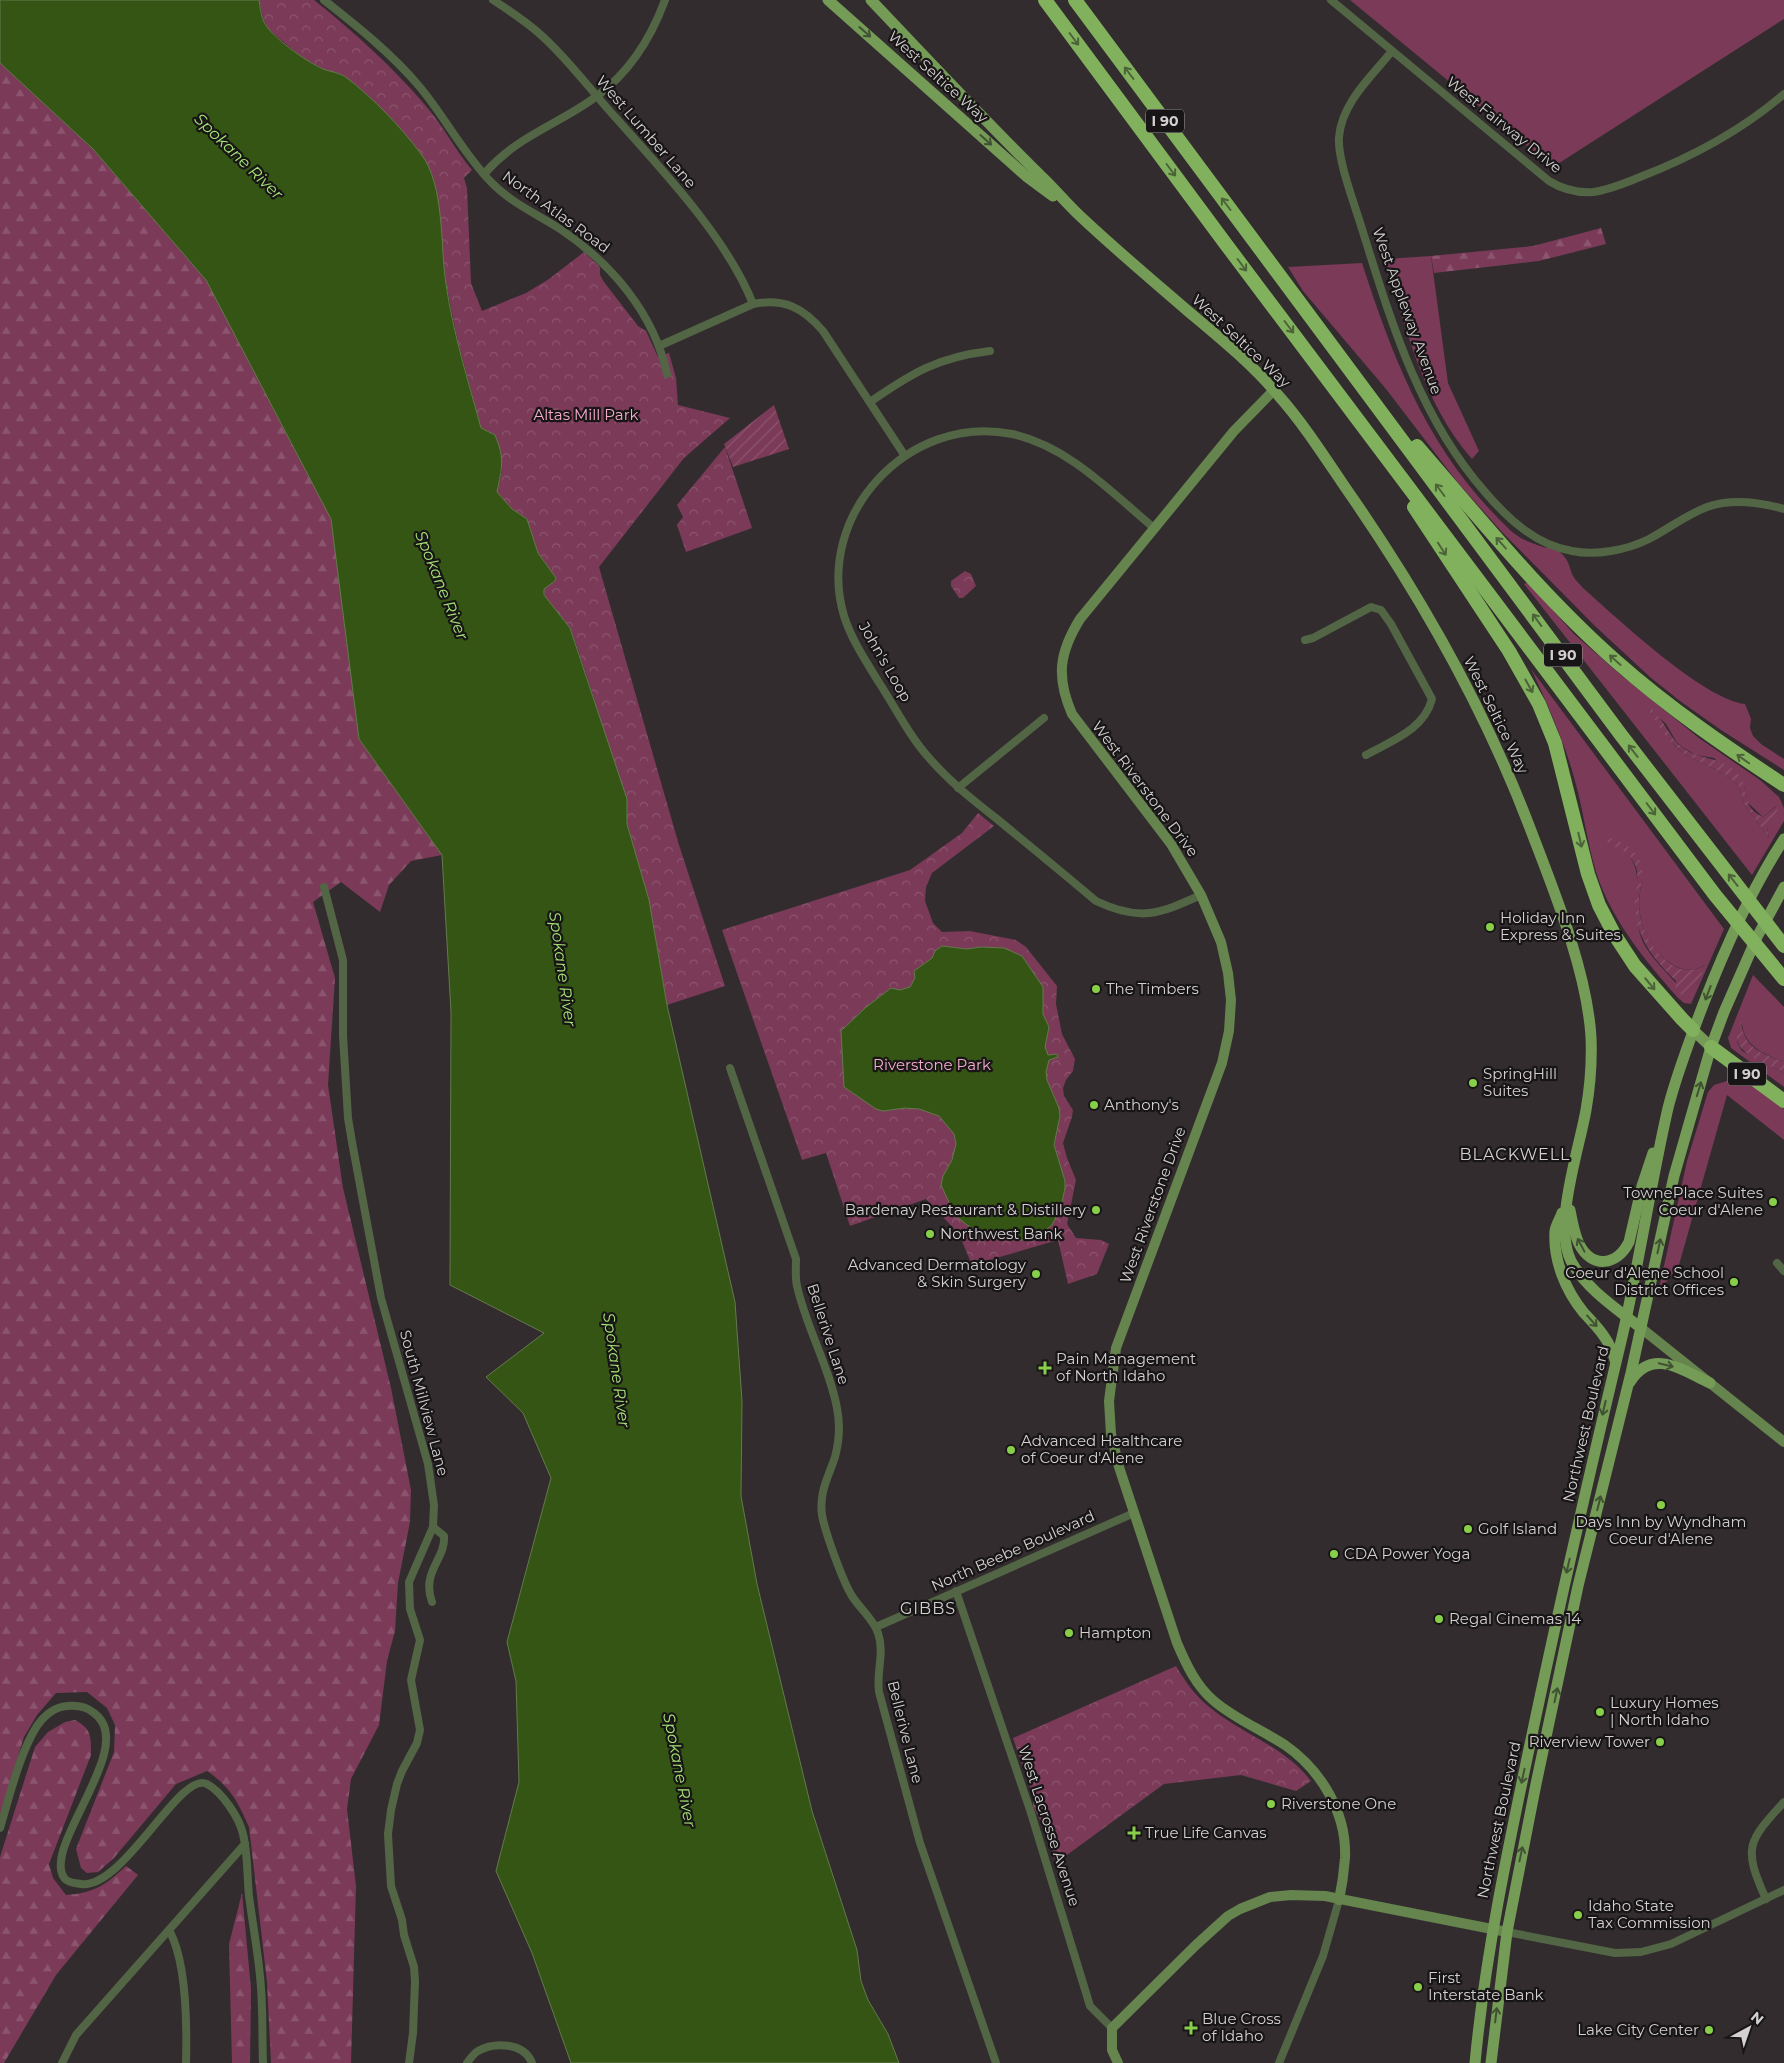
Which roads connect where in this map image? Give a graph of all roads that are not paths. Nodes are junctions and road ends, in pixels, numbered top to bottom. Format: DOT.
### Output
graph roads {
  1 [pos="324,0"];
  2 [pos="493,0"];
  3 [pos="665,0"];
  4 [pos="828,0"];
  5 [pos="871,0"];
  6 [pos="1045,0"];
  7 [pos="1075,0"];
  8 [pos="1331,0"];
  9 [pos="1392,51"];
  10 [pos="1784,94"];
  11 [pos="597,97"];
  12 [pos="484,174"];
  13 [pos="1075,212"];
  14 [pos="753,304"];
  15 [pos="659,346"];
  16 [pos="990,351"];
  17 [pos="1344,362"];
  18 [pos="667,374"];
  19 [pos="1274,390"];
  20 [pos="870,402"];
  21 [pos="1359,420"];
  22 [pos="905,456"];
  23 [pos="1784,509"];
  24 [pos="1154,528"];
  25 [pos="1305,640"];
  26 [pos="1044,718"];
  27 [pos="1366,755"];
  28 [pos="1784,785"];
  29 [pos="958,788"];
  30 [pos="1784,839"];
  31 [pos="324,887"];
  32 [pos="1782,891"];
  33 [pos="1201,895"];
  34 [pos="1784,946"];
  35 [pos="1784,979"];
  36 [pos="1693,1030"];
  37 [pos="1712,1047"];
  38 [pos="730,1068"];
  39 [pos="1784,1101"];
  40 [pos="1669,1106"];
  41 [pos="1568,1198"];
  42 [pos="1777,1263"];
  43 [pos="1784,1271"];
  44 [pos="1626,1316"];
  45 [pos="1641,1328"];
  46 [pos="1616,1360"];
  47 [pos="1710,1383"];
  48 [pos="1628,1385"];
  49 [pos="1784,1442"];
  50 [pos="1134,1513"];
  51 [pos="433,1527"];
  52 [pos="956,1591"];
  53 [pos="432,1602"];
  54 [pos="876,1627"];
  55 [pos="1784,1802"];
  56 [pos="0,1828"];
  57 [pos="245,1844"];
  58 [pos="1784,1890"];
  59 [pos="1766,1899"];
  60 [pos="1339,1900"];
  61 [pos="1492,1929"];
  62 [pos="169,1930"];
  63 [pos="1507,1932"];
  64 [pos="1112,2028"];
  65 [pos="62,2063"];
  66 [pos="186,2063"];
  67 [pos="263,2063"];
  68 [pos="408,2063"];
  69 [pos="467,2063"];
  70 [pos="532,2063"];
  71 [pos="996,2063"];
  72 [pos="1118,2063"];
  73 [pos="1280,2063"];
  74 [pos="1475,2063"];
  75 [pos="1491,2063"];
  1 -- 12 [label="street, North Atlas Road"];
  2 -- 11 [label="street, West Lumber Lane"];
  3 -- 11 [label="street"];
  4 -- 13 [label="main road, West Seltice Way, one-way"];
  5 -- 13 [label="main road, West Seltice Way"];
  6 -- 21 [label="highway, I 90, one-way"];
  17 -- 7 [label="highway, I 90, one-way"];
  8 -- 9 [label="street, West Fairway Drive"];
  9 -- 10 [label="street, West Fairway Drive"];
  9 -- 23 [label="street, West Appleway Avenue"];
  11 -- 12 [label="street"];
  11 -- 14 [label="street, West Lumber Lane"];
  12 -- 15 [label="street, North Atlas Road"];
  13 -- 19 [label="main road, West Seltice Way"];
  14 -- 15 [label="street"];
  14 -- 20 [label="street"];
  15 -- 18 [label="street, North Atlas Road"];
  16 -- 20 [label="street"];
  28 -- 17 [label="highway, I 90, one-way"];
  34 -- 17 [label="highway, I 90, one-way"];
  19 -- 24 [label="street, West Riverstone Drive"];
  19 -- 41 [label="main road, West Seltice Way"];
  20 -- 22 [label="street"];
  21 -- 35 [label="highway, I 90, one-way"];
  21 -- 36 [label="highway, one-way"];
  22 -- 24 [label="street, John's Loop"];
  22 -- 29 [label="street, John's Loop"];
  24 -- 33 [label="street, West Riverstone Drive"];
  25 -- 27 [label="street"];
  26 -- 29 [label="street"];
  29 -- 33 [label="street, John's Loop"];
  30 -- 36 [label="main road, Northwest Boulevard, one-way"];
  31 -- 51 [label="street, South Millview Lane"];
  32 -- 37 [label="main road, Northwest Boulevard"];
  33 -- 50 [label="street, West Riverstone Drive"];
  36 -- 37 [label="main road"];
  36 -- 40 [label="main road, Northwest Boulevard"];
  37 -- 39 [label="highway, I 90"];
  45 -- 37 [label="main road, Northwest Boulevard, one-way"];
  38 -- 54 [label="street, Bellerive Lane"];
  40 -- 41 [label="main road, one-way"];
  40 -- 44 [label="main road, Northwest Boulevard"];
  41 -- 44 [label="main road, West Seltice Way"];
  41 -- 46 [label="main road, one-way"];
  42 -- 43 [label="street"];
  44 -- 45 [label="main road, West Seltice Way"];
  44 -- 46 [label="main road, Northwest Boulevard"];
  45 -- 47 [label="street"];
  45 -- 48 [label="main road, Northwest Boulevard"];
  46 -- 61 [label="main road, Northwest Boulevard, one-way"];
  48 -- 47 [label="main road, one-way"];
  47 -- 49 [label="street"];
  63 -- 48 [label="main road, Northwest Boulevard, one-way"];
  50 -- 52 [label="street, North Beebe Boulevard"];
  50 -- 60 [label="street, West Riverstone Drive"];
  51 -- 53 [label="street"];
  51 -- 68 [label="street, South Millview Lane"];
  52 -- 54 [label="street, North Beebe Boulevard"];
  52 -- 64 [label="street, West Lacrosse Avenue"];
  54 -- 71 [label="street, Bellerive Lane"];
  55 -- 59 [label="street"];
  56 -- 57 [label="street"];
  57 -- 62 [label="street"];
  57 -- 67 [label="street"];
  58 -- 59 [label="street"];
  59 -- 63 [label="street"];
  60 -- 61 [label="street"];
  60 -- 64 [label="street"];
  60 -- 73 [label="street, West Riverstone Drive"];
  61 -- 63 [label="street"];
  61 -- 74 [label="main road, Northwest Boulevard"];
  62 -- 65 [label="street"];
  62 -- 66 [label="street"];
  75 -- 63 [label="main road, Northwest Boulevard, one-way"];
  64 -- 72 [label="street"];
  69 -- 70 [label="street"];
}
